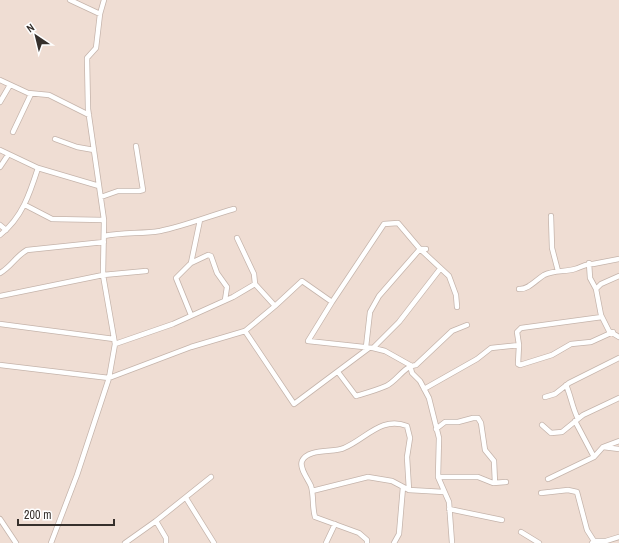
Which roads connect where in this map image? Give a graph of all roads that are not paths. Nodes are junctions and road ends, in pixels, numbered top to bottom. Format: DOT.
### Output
graph roads {
  1 [pos="70,0"];
  2 [pos="104,0"];
  3 [pos="100,14"];
  4 [pos="0,80"];
  5 [pos="10,85"];
  6 [pos="32,94"];
  7 [pos="0,102"];
  8 [pos="89,115"];
  9 [pos="13,132"];
  10 [pos="55,139"];
  11 [pos="136,146"];
  12 [pos="0,150"];
  13 [pos="94,150"];
  14 [pos="8,155"];
  15 [pos="0,167"];
  16 [pos="38,168"];
  17 [pos="100,186"];
  18 [pos="101,197"];
  19 [pos="25,205"];
  20 [pos="234,209"];
  21 [pos="551,216"];
  22 [pos="104,220"];
  23 [pos="200,220"];
  24 [pos="0,225"];
  25 [pos="6,230"];
  26 [pos="0,235"];
  27 [pos="104,236"];
  28 [pos="237,238"];
  29 [pos="104,242"];
  30 [pos="420,249"];
  31 [pos="426,249"];
  32 [pos="619,259"];
  33 [pos="191,263"];
  34 [pos="589,263"];
  35 [pos="440,269"];
  36 [pos="146,271"];
  37 [pos="558,272"];
  38 [pos="0,273"];
  39 [pos="103,275"];
  40 [pos="619,276"];
  41 [pos="255,284"];
  42 [pos="519,289"];
  43 [pos="596,289"];
  44 [pos="0,296"];
  45 [pos="225,300"];
  46 [pos="332,302"];
  47 [pos="275,306"];
  48 [pos="457,307"];
  49 [pos="191,315"];
  50 [pos="602,317"];
  51 [pos="0,324"];
  52 [pos="467,325"];
  53 [pos="245,331"];
  54 [pos="613,332"];
  55 [pos="619,337"];
  56 [pos="114,341"];
  57 [pos="519,345"];
  58 [pos="369,348"];
  59 [pos="619,358"];
  60 [pos="0,365"];
  61 [pos="410,365"];
  62 [pos="338,372"];
  63 [pos="109,378"];
  64 [pos="566,385"];
  65 [pos="424,389"];
  66 [pos="545,397"];
  67 [pos="619,398"];
  68 [pos="577,420"];
  69 [pos="542,425"];
  70 [pos="436,429"];
  71 [pos="619,441"];
  72 [pos="603,447"];
  73 [pos="619,450"];
  74 [pos="594,457"];
  75 [pos="212,477"];
  76 [pos="438,477"];
  77 [pos="548,480"];
  78 [pos="506,482"];
  79 [pos="495,483"];
  80 [pos="402,487"];
  81 [pos="409,490"];
  82 [pos="312,491"];
  83 [pos="444,492"];
  84 [pos="541,493"];
  85 [pos="186,498"];
  86 [pos="449,510"];
  87 [pos="0,520"];
  88 [pos="502,520"];
  89 [pos="156,522"];
  90 [pos="334,524"];
  91 [pos="522,532"];
  92 [pos="619,537"];
  93 [pos="593,542"];
  94 [pos="16,543"];
  95 [pos="51,543"];
  96 [pos="125,543"];
  97 [pos="166,543"];
  98 [pos="214,543"];
  99 [pos="326,543"];
  100 [pos="367,543"];
  101 [pos="394,543"];
  102 [pos="452,543"];
  103 [pos="539,543"];
  1 -- 3 [label="street"];
  2 -- 3 [label="street"];
  3 -- 8 [label="street"];
  4 -- 5 [label="street"];
  5 -- 6 [label="street"];
  5 -- 7 [label="street"];
  6 -- 8 [label="street"];
  6 -- 9 [label="street"];
  8 -- 13 [label="street"];
  10 -- 13 [label="street"];
  11 -- 18 [label="street"];
  12 -- 14 [label="street"];
  13 -- 17 [label="street"];
  14 -- 15 [label="street"];
  14 -- 16 [label="street"];
  16 -- 17 [label="street"];
  16 -- 19 [label="street"];
  17 -- 18 [label="street"];
  18 -- 22 [label="street"];
  19 -- 22 [label="street"];
  19 -- 25 [label="street"];
  20 -- 23 [label="street"];
  21 -- 37 [label="street"];
  22 -- 27 [label="street"];
  23 -- 27 [label="street"];
  23 -- 33 [label="street"];
  24 -- 25 [label="street"];
  25 -- 26 [label="street"];
  27 -- 29 [label="street"];
  28 -- 41 [label="street"];
  29 -- 38 [label="street"];
  29 -- 39 [label="street"];
  30 -- 31 [label="street"];
  30 -- 35 [label="street"];
  30 -- 46 [label="street"];
  30 -- 58 [label="street"];
  32 -- 34 [label="street"];
  33 -- 45 [label="street"];
  33 -- 49 [label="street"];
  34 -- 37 [label="street"];
  34 -- 43 [label="street"];
  35 -- 48 [label="street"];
  35 -- 58 [label="street"];
  36 -- 39 [label="street"];
  37 -- 42 [label="street"];
  39 -- 44 [label="street"];
  39 -- 56 [label="street"];
  40 -- 43 [label="street"];
  41 -- 45 [label="street"];
  41 -- 47 [label="street"];
  43 -- 50 [label="street"];
  45 -- 49 [label="street"];
  46 -- 47 [label="street"];
  46 -- 58 [label="street"];
  47 -- 53 [label="street"];
  49 -- 56 [label="street"];
  50 -- 54 [label="street"];
  50 -- 57 [label="street"];
  51 -- 56 [label="street"];
  52 -- 61 [label="street"];
  53 -- 62 [label="street"];
  53 -- 63 [label="street"];
  54 -- 55 [label="street"];
  54 -- 57 [label="street"];
  56 -- 63 [label="street"];
  57 -- 65 [label="street"];
  58 -- 61 [label="street"];
  58 -- 62 [label="street"];
  59 -- 64 [label="street"];
  60 -- 63 [label="street"];
  61 -- 62 [label="street"];
  61 -- 65 [label="street"];
  63 -- 95 [label="street"];
  64 -- 66 [label="street"];
  64 -- 68 [label="street"];
  65 -- 70 [label="street"];
  67 -- 68 [label="street"];
  68 -- 69 [label="street"];
  68 -- 74 [label="street"];
  70 -- 76 [label="street"];
  70 -- 79 [label="street"];
  71 -- 72 [label="street"];
  72 -- 73 [label="street"];
  72 -- 74 [label="street"];
  74 -- 77 [label="street"];
  75 -- 85 [label="street"];
  76 -- 79 [label="street"];
  76 -- 83 [label="street"];
  78 -- 79 [label="street"];
  80 -- 81 [label="street"];
  80 -- 82 [label="street"];
  80 -- 101 [label="street"];
  81 -- 82 [label="street"];
  81 -- 83 [label="street"];
  82 -- 90 [label="street"];
  83 -- 86 [label="street"];
  84 -- 93 [label="street"];
  85 -- 89 [label="street"];
  85 -- 98 [label="street"];
  86 -- 88 [label="street"];
  86 -- 102 [label="street"];
  87 -- 94 [label="street"];
  89 -- 96 [label="street"];
  89 -- 97 [label="street"];
  90 -- 99 [label="street"];
  90 -- 100 [label="street"];
  91 -- 103 [label="street"];
  92 -- 93 [label="street"];
}
